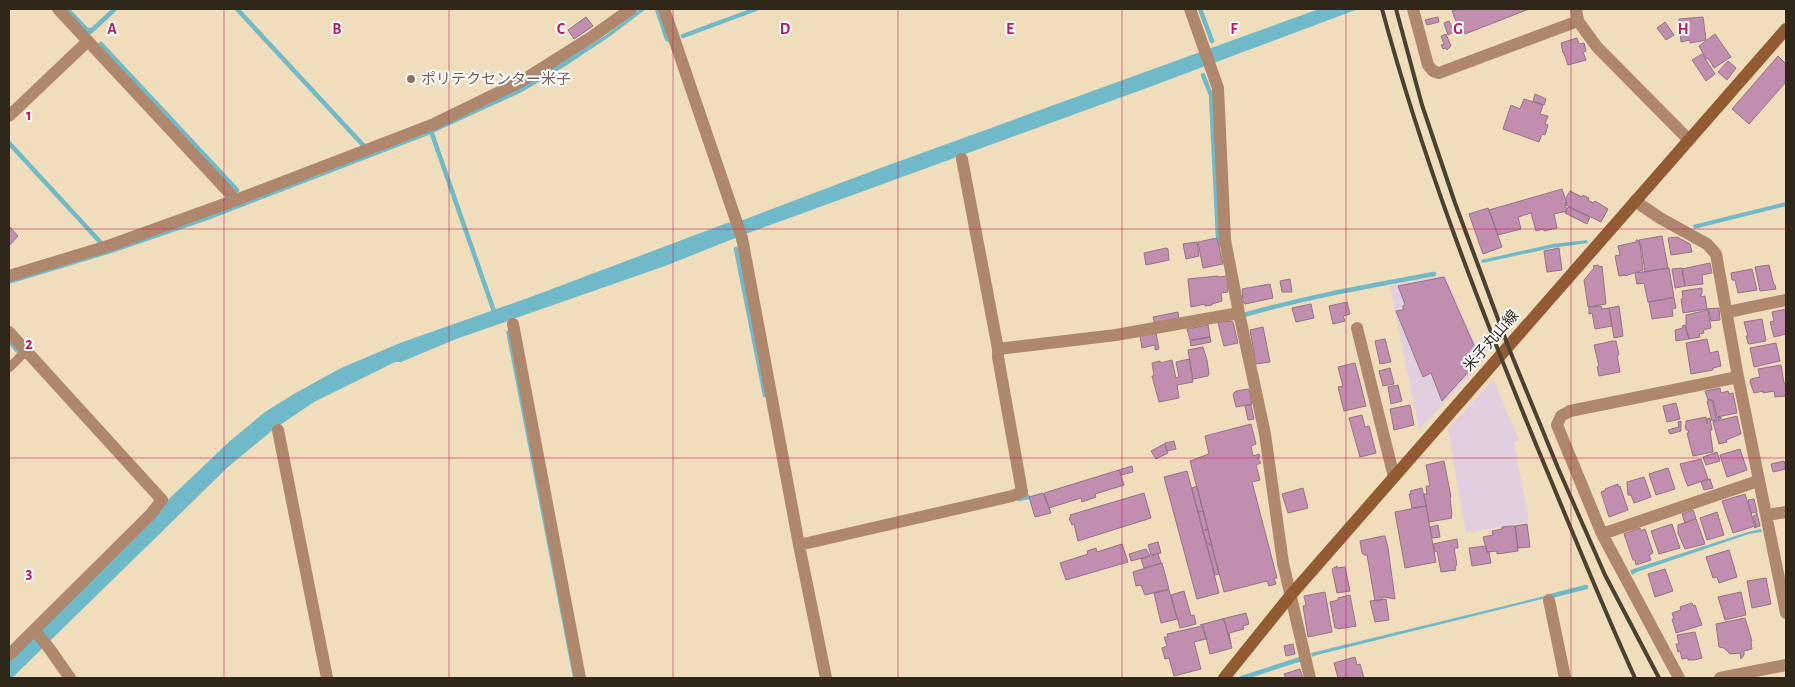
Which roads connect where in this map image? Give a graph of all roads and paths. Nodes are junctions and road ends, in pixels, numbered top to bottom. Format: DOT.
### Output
graph roads {
  1 [pos="58,9"];
  2 [pos="631,9"];
  3 [pos="664,9"];
  4 [pos="1190,9"];
  5 [pos="1413,9"];
  6 [pos="1577,15"];
  7 [pos="1786,29"];
  8 [pos="88,41"];
  9 [pos="9,116"];
  10 [pos="1689,140"];
  11 [pos="962,160"];
  12 [pos="236,200"];
  13 [pos="1635,201"];
  14 [pos="9,276"];
  15 [pos="1786,300"];
  16 [pos="1728,312"];
  17 [pos="1239,313"];
  18 [pos="513,324"];
  19 [pos="1357,328"];
  20 [pos="9,332"];
  21 [pos="998,349"];
  22 [pos="26,351"];
  23 [pos="9,368"];
  24 [pos="1738,378"];
  25 [pos="278,430"];
  26 [pos="1394,477"];
  27 [pos="1758,481"];
  28 [pos="1786,512"];
  29 [pos="1767,515"];
  30 [pos="1602,534"];
  31 [pos="799,545"];
  32 [pos="1290,596"];
  33 [pos="1548,600"];
  34 [pos="1786,613"];
  35 [pos="34,630"];
  36 [pos="9,656"];
  37 [pos="1786,665"];
  38 [pos="70,678"];
  39 [pos="327,678"];
  40 [pos="580,678"];
  41 [pos="826,678"];
  42 [pos="1224,678"];
  43 [pos="1310,678"];
  44 [pos="1565,678"];
  45 [pos="1679,678"];
  46 [pos="1720,678"];
  1 -- 8 [label="street"];
  2 -- 12 [label="street"];
  3 -- 31 [label="street"];
  4 -- 17 [label="street"];
  5 -- 6 [label="street"];
  6 -- 10 [label="street"];
  7 -- 10 [label="main road, 米子丸山線"];
  8 -- 9 [label="street"];
  8 -- 12 [label="street"];
  10 -- 13 [label="main road, 米子丸山線"];
  11 -- 21 [label="street"];
  12 -- 14 [label="street"];
  13 -- 16 [label="street"];
  13 -- 26 [label="main road, 米子丸山線"];
  15 -- 16 [label="street"];
  16 -- 24 [label="street"];
  17 -- 21 [label="street"];
  17 -- 32 [label="street"];
  18 -- 40 [label="street"];
  19 -- 26 [label="street"];
  20 -- 22 [label="street"];
  21 -- 31 [label="street"];
  22 -- 23 [label="lane"];
  22 -- 35 [label="street"];
  24 -- 27 [label="street"];
  24 -- 30 [label="street"];
  25 -- 39 [label="street"];
  26 -- 32 [label="main road, 米子丸山線"];
  27 -- 29 [label="street"];
  27 -- 30 [label="street"];
  28 -- 29 [label="street"];
  29 -- 34 [label="street"];
  30 -- 45 [label="street"];
  31 -- 41 [label="street"];
  32 -- 42 [label="main road, 米子丸山線"];
  32 -- 43 [label="street"];
  33 -- 44 [label="street"];
  35 -- 36 [label="street"];
  35 -- 38 [label="street"];
  37 -- 46 [label="street"];
}
